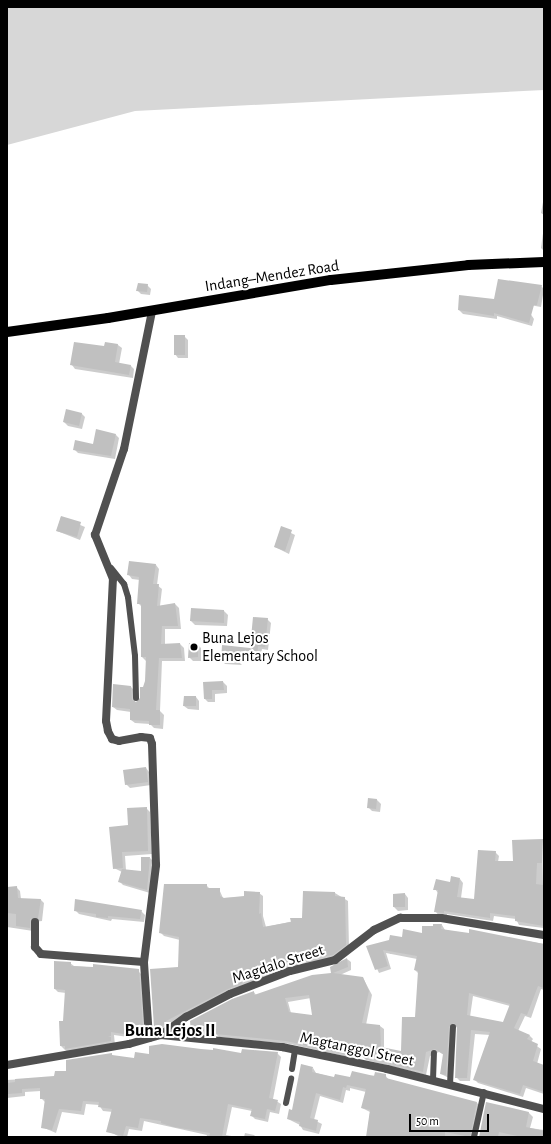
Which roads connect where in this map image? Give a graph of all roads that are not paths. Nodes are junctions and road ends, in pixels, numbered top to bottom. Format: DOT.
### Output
graph roads {
  1 [pos="544,262"];
  2 [pos="152,311"];
  3 [pos="7,332"];
  4 [pos="110,567"];
  5 [pos="136,698"];
  6 [pos="35,922"];
  7 [pos="544,934"];
  8 [pos="144,962"];
  9 [pos="453,1027"];
  10 [pos="161,1035"];
  11 [pos="149,1038"];
  12 [pos="295,1050"];
  13 [pos="434,1053"];
  14 [pos="7,1065"];
  15 [pos="292,1069"];
  16 [pos="291,1079"];
  17 [pos="433,1080"];
  18 [pos="450,1084"];
  19 [pos="484,1092"];
  20 [pos="286,1103"];
  21 [pos="544,1110"];
  22 [pos="474,1137"];
  1 -- 2 [label="main road, Indang–Mendez Road"];
  2 -- 3 [label="main road, Indang–Mendez Road"];
  2 -- 4 [label="street"];
  4 -- 5 [label="lane"];
  4 -- 8 [label="street"];
  6 -- 8 [label="street"];
  7 -- 10 [label="street, Magdalo Street"];
  8 -- 11 [label="street"];
  9 -- 18 [label="lane"];
  10 -- 11 [label="street"];
  10 -- 12 [label="street, Magtanggol Street"];
  11 -- 14 [label="street"];
  12 -- 15 [label="lane"];
  12 -- 17 [label="street, Magtanggol Street"];
  13 -- 17 [label="lane"];
  16 -- 20 [label="lane"];
  17 -- 18 [label="street, Magtanggol Street"];
  18 -- 19 [label="street, Magtanggol Street"];
  19 -- 21 [label="street, Magtanggol Street"];
  19 -- 22 [label="lane"];
}
